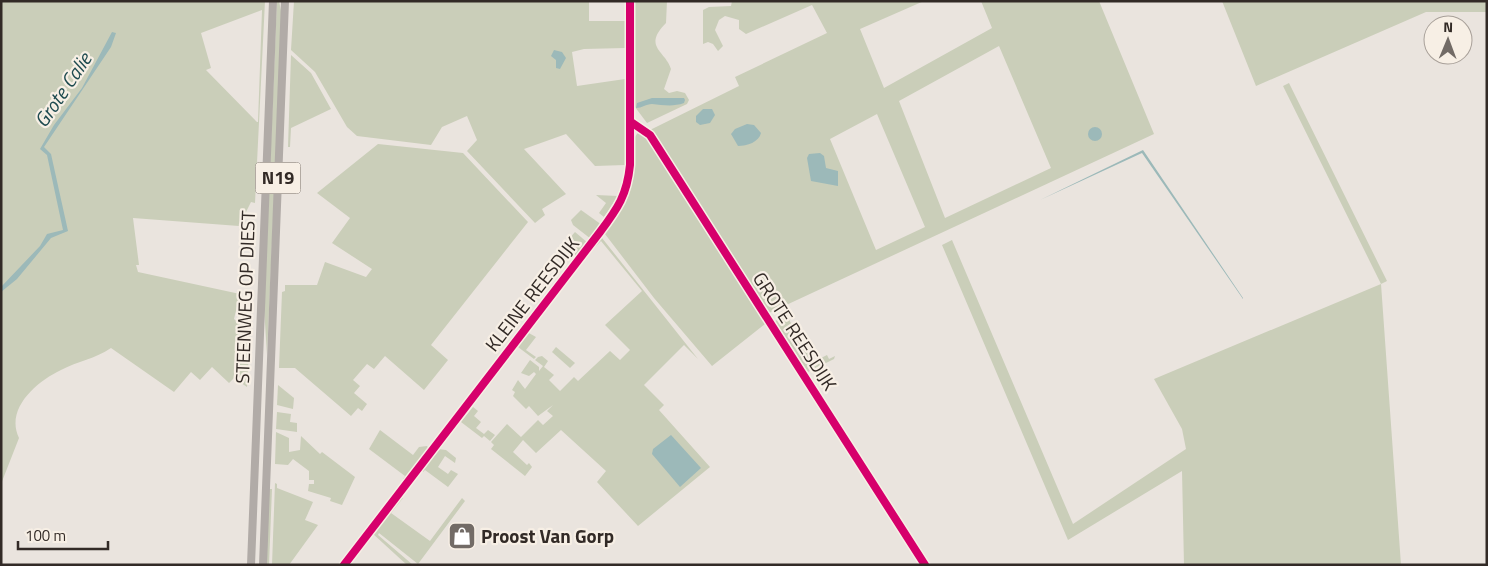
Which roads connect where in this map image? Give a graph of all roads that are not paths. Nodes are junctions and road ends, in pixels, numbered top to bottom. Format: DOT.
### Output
graph roads {
  1 [pos="273,1"];
  2 [pos="285,1"];
  3 [pos="630,1"];
  4 [pos="631,122"];
  5 [pos="259,369"];
  6 [pos="271,370"];
  7 [pos="251,565"];
  8 [pos="263,565"];
  9 [pos="344,565"];
  10 [pos="925,565"];
  1 -- 5 [label="main road, STEENWEG OP DIEST / N19"];
  2 -- 6 [label="main road, STEENWEG OP DIEST / N19"];
  3 -- 4 [label="street, KLEINE REESDIJK"];
  4 -- 9 [label="street, KLEINE REESDIJK"];
  4 -- 10 [label="street, GROTE REESDIJK"];
  5 -- 6 [label="main road"];
  5 -- 7 [label="main road, STEENWEG OP DIEST / N19"];
  6 -- 8 [label="main road, STEENWEG OP DIEST / N19"];
}
